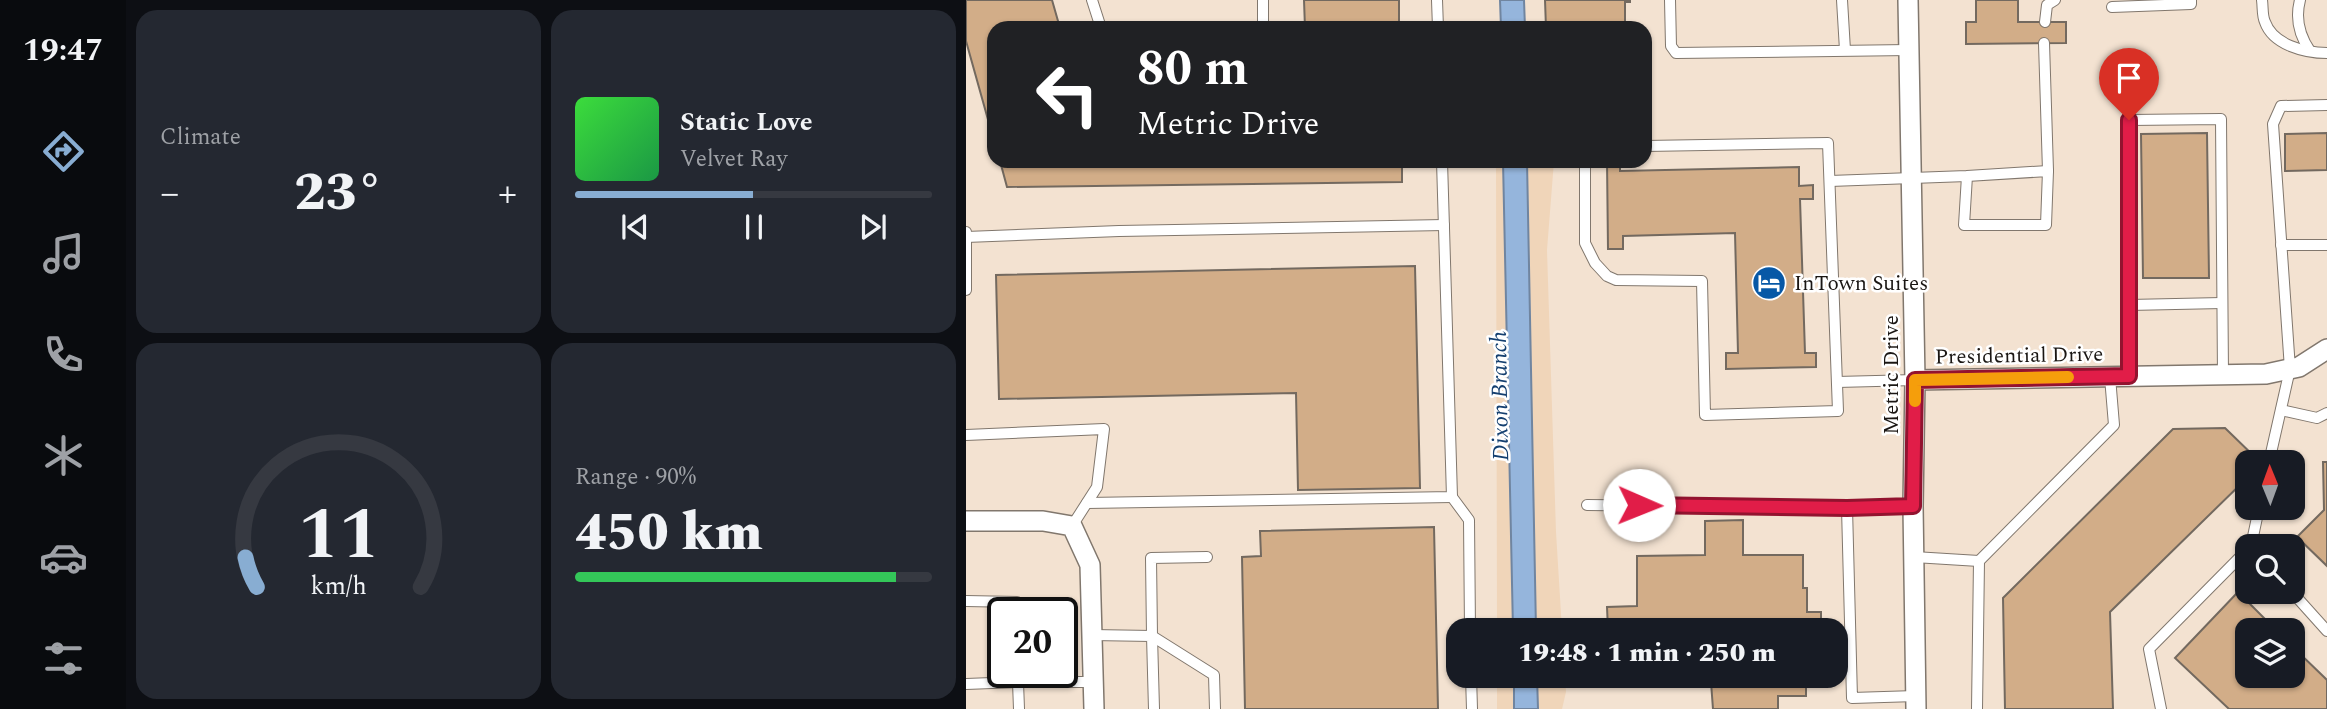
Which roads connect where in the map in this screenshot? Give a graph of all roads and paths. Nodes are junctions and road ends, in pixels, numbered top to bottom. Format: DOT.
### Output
graph roads {
  1 [pos="1092,0"];
  2 [pos="1263,0"];
  3 [pos="1437,0"];
  4 [pos="1670,0"];
  5 [pos="1842,0"];
  6 [pos="1908,0"];
  7 [pos="2055,0"];
  8 [pos="2191,0"];
  9 [pos="2262,0"];
  10 [pos="2300,0"];
  11 [pos="2112,7"];
  12 [pos="1099,21"];
  13 [pos="1263,21"];
  14 [pos="1438,21"];
  15 [pos="2045,22"];
  16 [pos="2044,43"];
  17 [pos="1844,50"];
  18 [pos="1909,50"];
  19 [pos="2310,51"];
  20 [pos="2327,53"];
  21 [pos="2327,105"];
  22 [pos="1652,146"];
  23 [pos="1442,168"];
  24 [pos="1586,168"];
  25 [pos="2048,171"];
  26 [pos="1967,176"];
  27 [pos="1912,177"];
  28 [pos="1830,181"];
  29 [pos="1444,225"];
  30 [pos="967,235"];
  31 [pos="2281,245"];
  32 [pos="2327,245"];
  33 [pos="966,290"];
  34 [pos="2222,303"];
  35 [pos="2129,305"];
  36 [pos="2327,349"];
  37 [pos="2290,369"];
  38 [pos="2223,375"];
  39 [pos="2120,377"];
  40 [pos="1915,380"];
  41 [pos="1837,382"];
  42 [pos="2281,410"];
  43 [pos="2327,413"];
  44 [pos="966,435"];
  45 [pos="2272,450"];
  46 [pos="1452,497"];
  47 [pos="1087,503"];
  48 [pos="1587,505"];
  49 [pos="1913,506"];
  50 [pos="1847,508"];
  51 [pos="966,521"];
  52 [pos="1072,526"];
  53 [pos="1914,557"];
  54 [pos="1207,558"];
  55 [pos="1979,561"];
  56 [pos="2235,562"];
  57 [pos="966,601"];
  58 [pos="987,601"];
  59 [pos="2302,604"];
  60 [pos="1471,618"];
  61 [pos="2327,631"];
  62 [pos="1092,635"];
  63 [pos="1152,636"];
  64 [pos="987,681"];
  65 [pos="1078,681"];
  66 [pos="1094,682"];
  67 [pos="966,684"];
  68 [pos="1018,688"];
  69 [pos="1471,688"];
  70 [pos="1916,703"];
  71 [pos="1018,709"];
  72 [pos="1094,709"];
  73 [pos="1154,709"];
  74 [pos="1215,709"];
  75 [pos="1472,709"];
  76 [pos="1977,709"];
  77 [pos="2161,709"];
  1 -- 12 [label="lane"];
  2 -- 13 [label="lane"];
  3 -- 14 [label="lane"];
  4 -- 17 [label="lane"];
  5 -- 17 [label="lane"];
  6 -- 18 [label="street, Metric Drive"];
  7 -- 15 [label="lane"];
  8 -- 11 [label="lane"];
  9 -- 19 [label="lane"];
  10 -- 19 [label="lane"];
  16 -- 25 [label="lane"];
  17 -- 18 [label="lane"];
  18 -- 27 [label="street, Metric Drive"];
  19 -- 20 [label="lane"];
  21 -- 31 [label="lane"];
  22 -- 28 [label="lane"];
  23 -- 29 [label="lane"];
  24 -- 41 [label="lane"];
  25 -- 26 [label="lane"];
  25 -- 26 [label="lane"];
  26 -- 27 [label="lane"];
  27 -- 28 [label="lane"];
  27 -- 40 [label="street, Metric Drive"];
  28 -- 41 [label="lane"];
  29 -- 30 [label="lane"];
  29 -- 46 [label="lane"];
  30 -- 33 [label="lane"];
  31 -- 32 [label="lane"];
  31 -- 37 [label="lane"];
  34 -- 35 [label="lane"];
  34 -- 35 [label="lane"];
  34 -- 38 [label="lane"];
  35 -- 39 [label="lane"];
  36 -- 37 [label="street, Presidential Drive"];
  37 -- 38 [label="street, Presidential Drive"];
  37 -- 42 [label="lane"];
  38 -- 39 [label="street, Presidential Drive"];
  39 -- 40 [label="street, Presidential Drive"];
  39 -- 55 [label="lane"];
  40 -- 41 [label="lane"];
  40 -- 49 [label="street, Metric Drive"];
  42 -- 43 [label="lane"];
  42 -- 45 [label="lane"];
  44 -- 47 [label="lane"];
  46 -- 47 [label="lane"];
  46 -- 60 [label="lane"];
  47 -- 52 [label="lane"];
  48 -- 50 [label="lane"];
  49 -- 50 [label="lane"];
  49 -- 53 [label="street, Metric Drive"];
  50 -- 70 [label="lane"];
  51 -- 52 [label="street"];
  52 -- 62 [label="street"];
  53 -- 55 [label="lane"];
  53 -- 70 [label="street, Metric Drive"];
  54 -- 63 [label="lane"];
  55 -- 76 [label="lane"];
  56 -- 77 [label="lane"];
  57 -- 58 [label="lane"];
  59 -- 61 [label="lane"];
  62 -- 63 [label="lane"];
  62 -- 66 [label="street"];
  63 -- 73 [label="lane"];
  63 -- 74 [label="lane"];
  64 -- 67 [label="lane"];
  65 -- 66 [label="lane"];
  66 -- 72 [label="street"];
  68 -- 71 [label="lane"];
  69 -- 75 [label="lane"];
}
